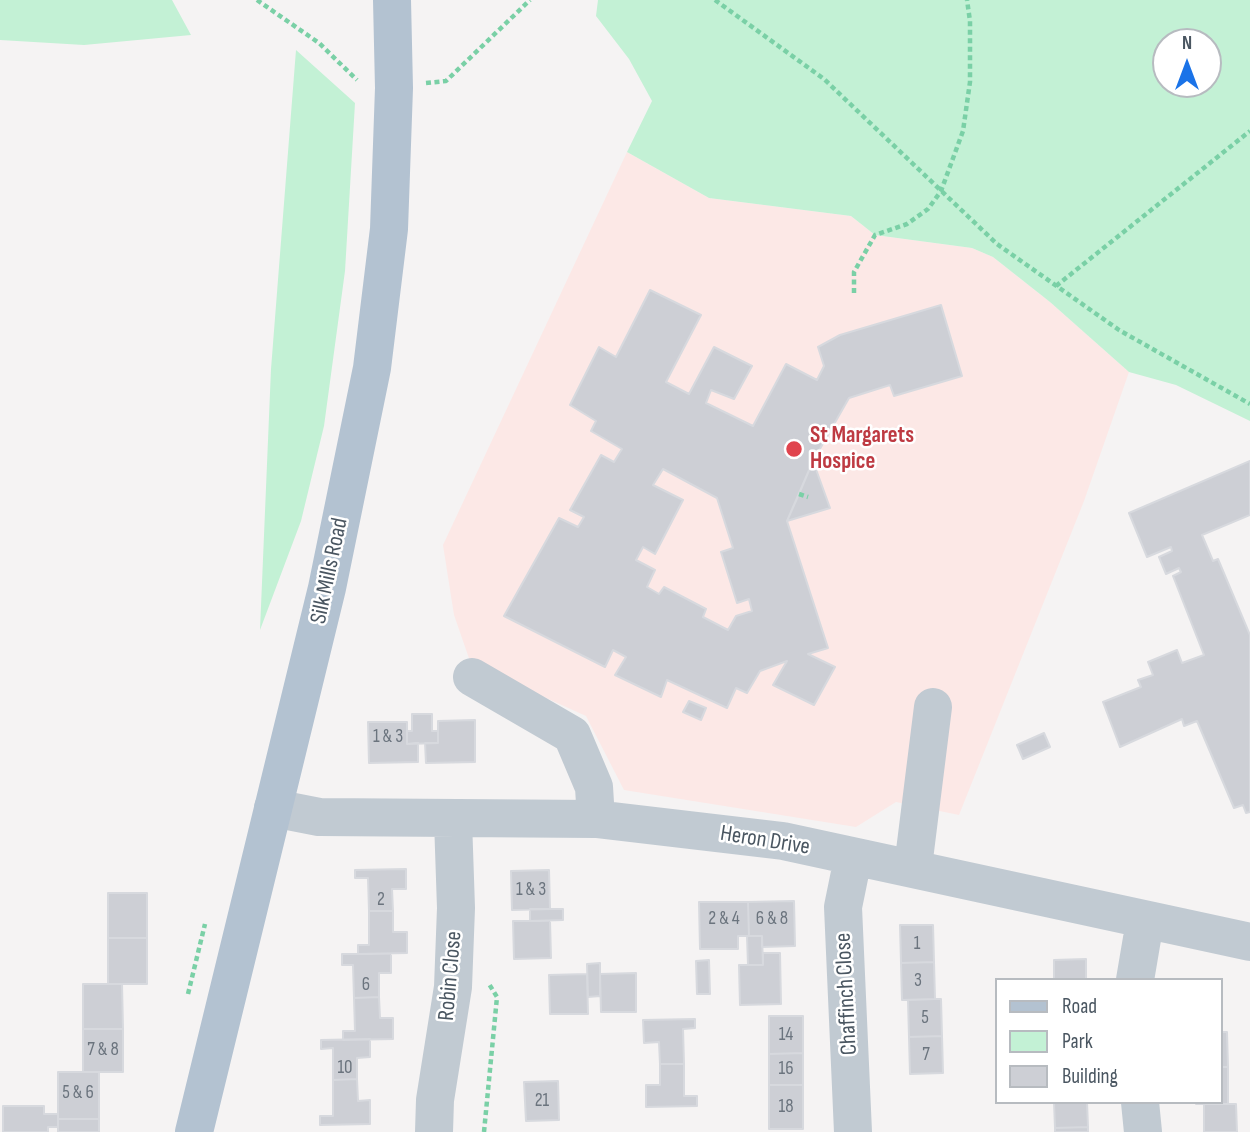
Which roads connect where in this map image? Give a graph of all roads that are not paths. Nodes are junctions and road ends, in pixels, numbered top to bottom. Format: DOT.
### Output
graph roads {
  1 [pos="392,0"];
  2 [pos="472,677"];
  3 [pos="933,707"];
  4 [pos="273,808"];
  5 [pos="596,819"];
  6 [pos="453,820"];
  7 [pos="853,858"];
  8 [pos="913,867"];
  9 [pos="1145,921"];
  10 [pos="1250,942"];
  11 [pos="1135,978"];
  12 [pos="1140,1104"];
  13 [pos="194,1132"];
  14 [pos="434,1132"];
  15 [pos="853,1132"];
  16 [pos="1143,1132"];
  1 -- 4 [label="main road, Silk Mills Road"];
  2 -- 5 [label="street"];
  3 -- 8 [label="street"];
  4 -- 6 [label="street, Heron Drive"];
  4 -- 13 [label="main road, Silk Mills Road"];
  5 -- 6 [label="street, Heron Drive"];
  5 -- 7 [label="street, Heron Drive"];
  6 -- 14 [label="street, Robin Close"];
  7 -- 8 [label="street, Heron Drive"];
  7 -- 15 [label="street, Chaffinch Close"];
  8 -- 9 [label="street, Heron Drive"];
  9 -- 10 [label="street, Heron Drive"];
  9 -- 11 [label="street"];
  12 -- 16 [label="street"];
}
